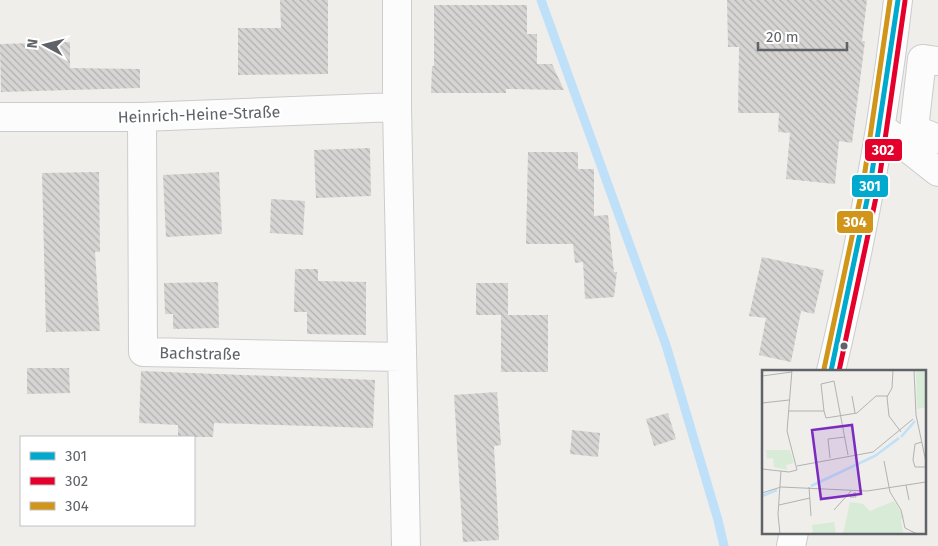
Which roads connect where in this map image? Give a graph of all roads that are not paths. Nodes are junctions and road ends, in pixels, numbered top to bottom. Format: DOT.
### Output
graph roads {
  1 [pos="397,0"];
  2 [pos="898,0"];
  3 [pos="938,61"];
  4 [pos="890,71"];
  5 [pos="918,96"];
  6 [pos="397,108"];
  7 [pos="0,117"];
  8 [pos="142,117"];
  9 [pos="882,127"];
  10 [pos="938,139"];
  11 [pos="938,172"];
  12 [pos="402,357"];
  13 [pos="831,370"];
  14 [pos="406,546"];
  1 -- 6 [label="street"];
  2 -- 4 [label="street"];
  3 -- 5 [label="street"];
  4 -- 5 [label="street"];
  4 -- 9 [label="street"];
  5 -- 10 [label="street"];
  6 -- 8 [label="street, Heinrich-Heine-Straße"];
  6 -- 12 [label="street"];
  7 -- 8 [label="street, Heinrich-Heine-Straße"];
  8 -- 12 [label="street, Bachstraße"];
  9 -- 11 [label="street"];
  9 -- 13 [label="street"];
  12 -- 14 [label="street"];
}
